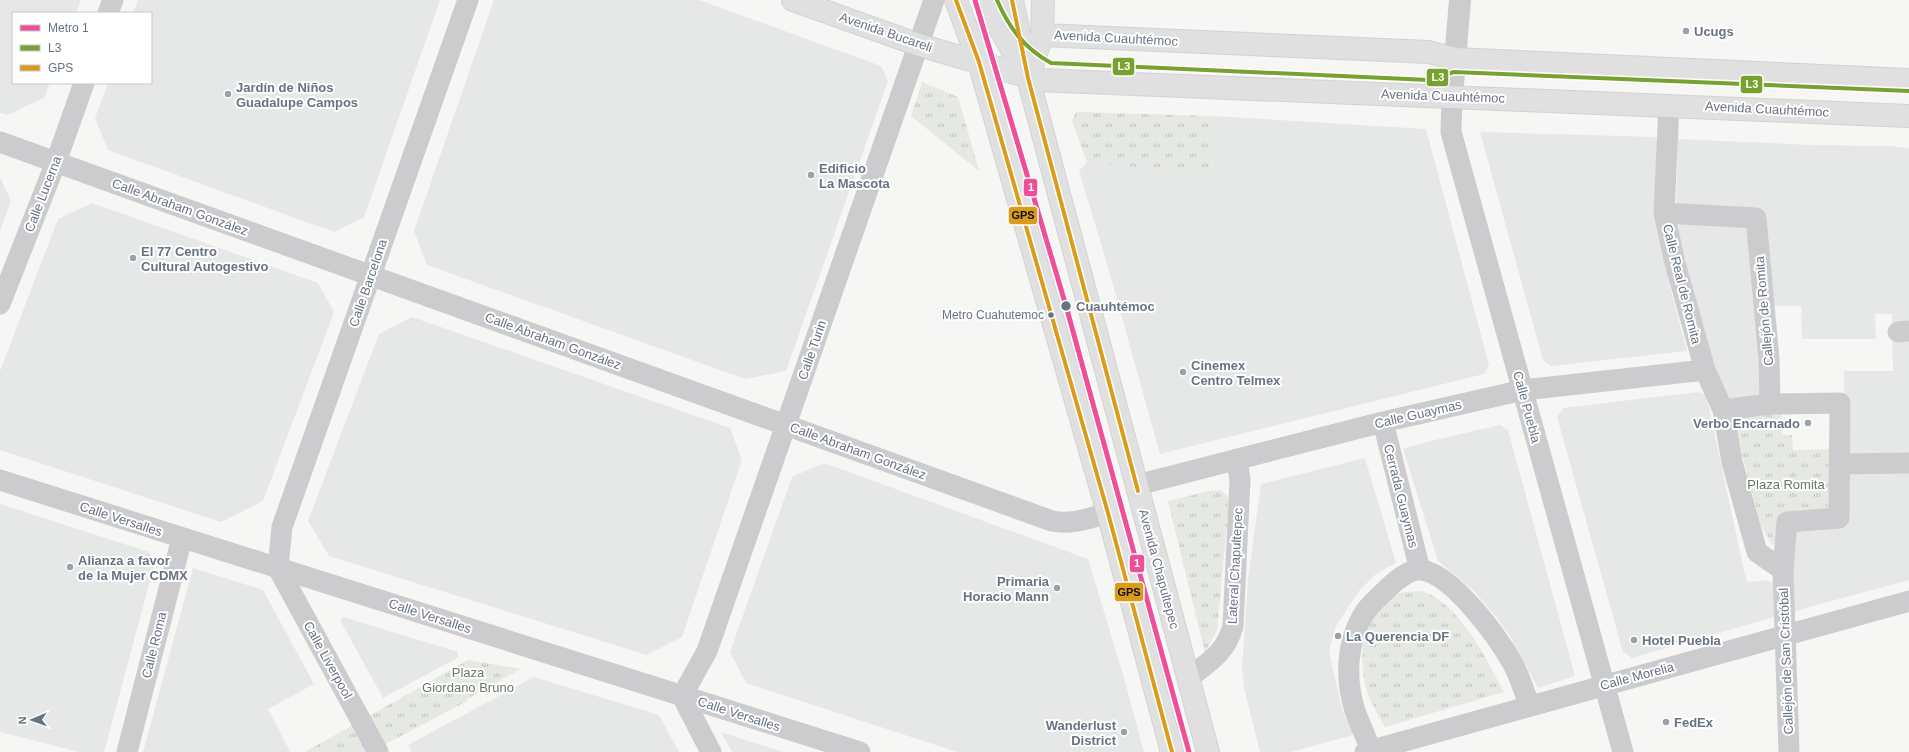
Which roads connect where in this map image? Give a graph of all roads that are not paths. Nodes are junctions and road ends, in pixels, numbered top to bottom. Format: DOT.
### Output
graph roads {
  1 [pos="113,0"];
  2 [pos="468,0"];
  3 [pos="793,0"];
  4 [pos="934,0"];
  5 [pos="956,0"];
  6 [pos="986,0"];
  7 [pos="1012,0"];
  8 [pos="1043,0"];
  9 [pos="1460,0"];
  10 [pos="108,12"];
  11 [pos="1042,35"];
  12 [pos="919,45"];
  13 [pos="1455,60"];
  14 [pos="980,62"];
  15 [pos="1028,78"];
  16 [pos="1909,80"];
  17 [pos="84,84"];
  18 [pos="1452,96"];
  19 [pos="1669,105"];
  20 [pos="1909,116"];
  21 [pos="0,142"];
  22 [pos="56,162"];
  23 [pos="1664,213"];
  24 [pos="371,276"];
  25 [pos="0,304"];
  26 [pos="1705,370"];
  27 [pos="1522,390"];
  28 [pos="1770,404"];
  29 [pos="1723,410"];
  30 [pos="1383,422"];
  31 [pos="786,425"];
  32 [pos="1236,460"];
  33 [pos="1909,463"];
  34 [pos="1840,464"];
  35 [pos="0,480"];
  36 [pos="1137,485"];
  37 [pos="1108,513"];
  38 [pos="182,538"];
  39 [pos="278,568"];
  40 [pos="1420,570"];
  41 [pos="1783,570"];
  42 [pos="1909,601"];
  43 [pos="1785,636"];
  44 [pos="1188,678"];
  45 [pos="1604,686"];
  46 [pos="682,696"];
  47 [pos="1530,706"];
  48 [pos="1368,751"];
  49 [pos="127,752"];
  50 [pos="378,752"];
  51 [pos="711,752"];
  52 [pos="860,752"];
  53 [pos="1172,752"];
  54 [pos="1208,752"];
  55 [pos="1623,752"];
  56 [pos="1789,752"];
  1 -- 10 [label="street"];
  2 -- 24 [label="street, Calle Barcelona"];
  3 -- 12 [label="main road, Avenida Bucareli"];
  4 -- 12 [label="street, Calle Turin"];
  5 -- 14 [label="main road"];
  6 -- 15 [label="main road, Avenida Chapultepec"];
  7 -- 15 [label="main road"];
  8 -- 11 [label="main road"];
  9 -- 13 [label="street, Calle Puebla"];
  11 -- 13 [label="main road, Avenida Cuauhtémoc"];
  11 -- 15 [label="main road"];
  12 -- 14 [label="main road, Avenida Bucareli"];
  12 -- 31 [label="street, Calle Turin"];
  13 -- 16 [label="main road, Avenida Cuauhtémoc"];
  13 -- 18 [label="street, Calle Puebla"];
  14 -- 15 [label="main road, Avenida Cuauhtémoc"];
  14 -- 37 [label="main road"];
  15 -- 18 [label="main road, Avenida Cuauhtémoc"];
  15 -- 36 [label="main road, Avenida Chapultepec"];
  17 -- 22 [label="street, Calle Lucerna"];
  18 -- 19 [label="main road, Avenida Cuauhtémoc"];
  18 -- 27 [label="street, Calle Puebla"];
  19 -- 20 [label="main road, Avenida Cuauhtémoc"];
  19 -- 23 [label="street, Calle Real de Romita"];
  21 -- 22 [label="street, Calle Abraham González"];
  22 -- 24 [label="street, Calle Abraham González"];
  22 -- 25 [label="street, Calle Lucerna"];
  23 -- 26 [label="street, Calle Real de Romita"];
  23 -- 28 [label="street, Callejón de Romita"];
  24 -- 31 [label="street, Calle Abraham González"];
  24 -- 39 [label="street, Calle Barcelona"];
  26 -- 27 [label="street, Calle Guaymas"];
  26 -- 29 [label="street, Calle Real de Romita"];
  27 -- 30 [label="street, Calle Guaymas"];
  27 -- 45 [label="street, Calle Puebla"];
  28 -- 29 [label="street"];
  28 -- 34 [label="street"];
  29 -- 41 [label="street, Calle Real de Romita"];
  30 -- 32 [label="street, Calle Guaymas"];
  30 -- 40 [label="street, Cerrada Guaymas"];
  31 -- 37 [label="street, Calle Abraham González"];
  31 -- 46 [label="street, Calle Turin"];
  32 -- 36 [label="street, Calle Guaymas"];
  32 -- 44 [label="street, Lateral Chapultepec"];
  33 -- 34 [label="street"];
  34 -- 41 [label="street, Callejón de San Cristóbal"];
  35 -- 38 [label="street, Calle Versalles"];
  36 -- 44 [label="main road, Avenida Chapultepec"];
  37 -- 53 [label="main road"];
  38 -- 39 [label="street, Calle Versalles"];
  38 -- 49 [label="street, Calle Roma"];
  39 -- 46 [label="street, Calle Versalles"];
  39 -- 50 [label="street, Calle Liverpool"];
  40 -- 47 [label="street"];
  40 -- 48 [label="street"];
  41 -- 43 [label="street, Callejón de San Cristóbal"];
  42 -- 43 [label="street, Calle Morelia"];
  43 -- 45 [label="street, Calle Morelia"];
  43 -- 56 [label="street, Callejón de San Cristóbal"];
  44 -- 54 [label="main road, Avenida Chapultepec"];
  45 -- 47 [label="street, Calle Morelia"];
  45 -- 55 [label="street, Calle Puebla"];
  46 -- 51 [label="street"];
  46 -- 52 [label="street, Calle Versalles"];
  47 -- 48 [label="street, Calle Morelia"];
}
